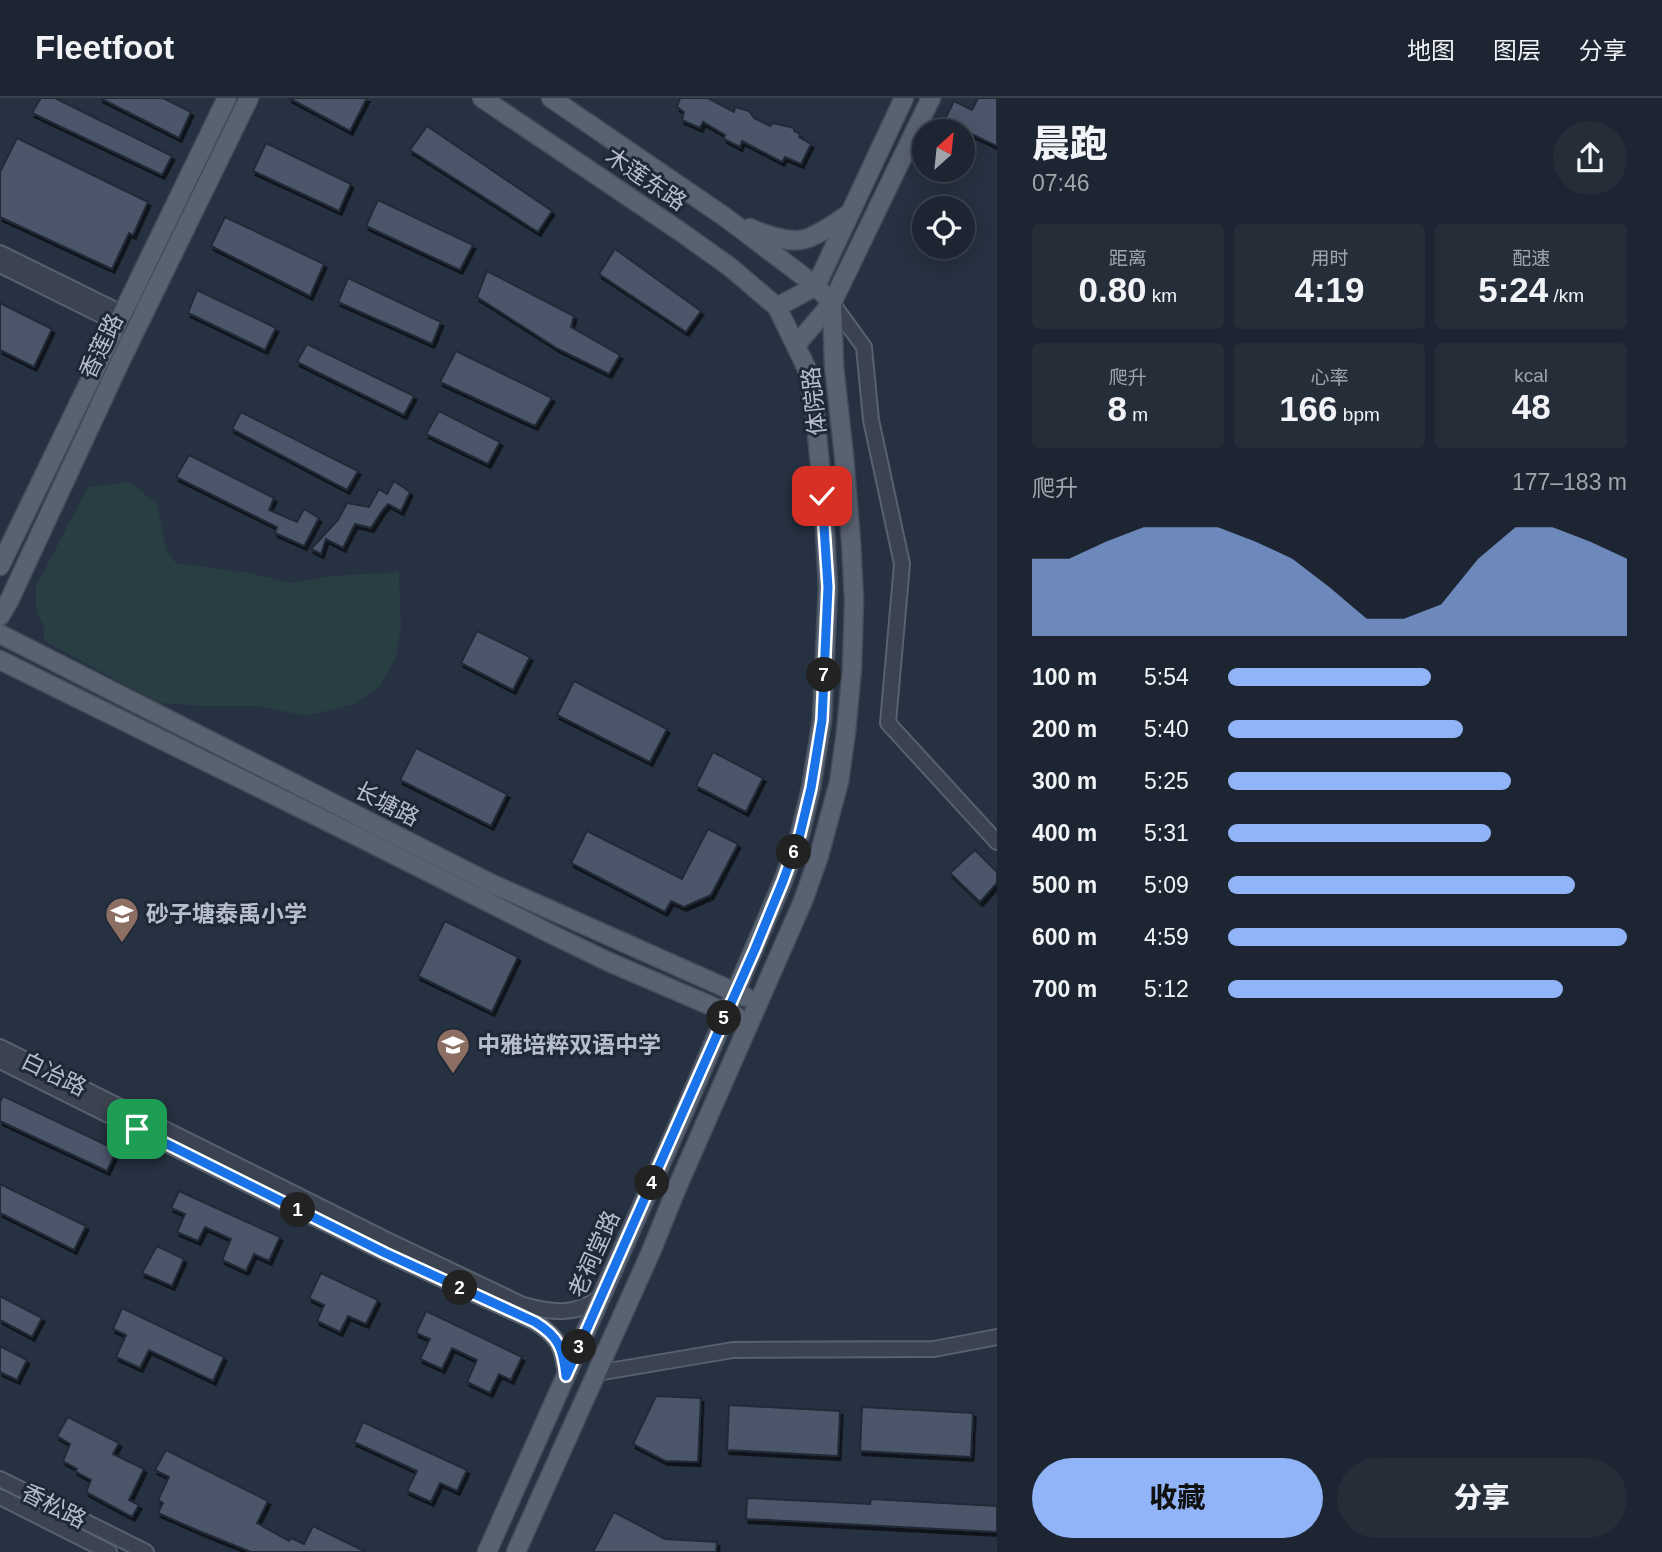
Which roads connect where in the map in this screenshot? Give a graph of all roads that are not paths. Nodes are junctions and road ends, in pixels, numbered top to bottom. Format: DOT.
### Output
graph roads {
  1 [pos="227,98"];
  2 [pos="249,98"];
  3 [pos="482,98"];
  4 [pos="551,98"];
  5 [pos="904,98"];
  6 [pos="931,98"];
  7 [pos="850,213"];
  8 [pos="725,217"];
  9 [pos="0,253"];
  10 [pos="0,265"];
  11 [pos="816,286"];
  12 [pos="832,303"];
  13 [pos="777,307"];
  14 [pos="120,318"];
  15 [pos="138,327"];
  16 [pos="796,345"];
  17 [pos="0,566"];
  18 [pos="0,616"];
  19 [pos="0,634"];
  20 [pos="0,660"];
  21 [pos="997,842"];
  22 [pos="736,992"];
  23 [pos="759,1003"];
  24 [pos="726,1013"];
  25 [pos="750,1023"];
  26 [pos="0,1047"];
  27 [pos="0,1061"];
  28 [pos="602,1296"];
  29 [pos="997,1337"];
  30 [pos="597,1373"];
  31 [pos="566,1376"];
  32 [pos="0,1479"];
  33 [pos="0,1497"];
  34 [pos="109,1552"];
  35 [pos="146,1552"];
  36 [pos="487,1552"];
  37 [pos="516,1552"];
  1 -- 14 [label="main road, 香莲路"];
  2 -- 15 [label="main road, 香莲路"];
  3 -- 13 [label="main road, 木莲东路"];
  4 -- 8 [label="main road, 木莲东路"];
  5 -- 7 [label="main road"];
  6 -- 12 [label="main road, 体院路"];
  7 -- 8 [label="main road"];
  7 -- 11 [label="main road"];
  8 -- 11 [label="main road, 木莲东路"];
  9 -- 14 [label="street"];
  10 -- 14 [label="street"];
  11 -- 12 [label="main road, 木莲东路"];
  11 -- 13 [label="main road"];
  12 -- 16 [label="main road, 体院路"];
  12 -- 21 [label="street"];
  12 -- 23 [label="main road, 体院路"];
  13 -- 16 [label="main road, 体院路"];
  14 -- 15 [label="street"];
  14 -- 17 [label="main road, 香莲路"];
  15 -- 18 [label="main road, 香莲路"];
  16 -- 22 [label="main road, 体院路"];
  19 -- 22 [label="main road, 长塘路"];
  20 -- 24 [label="main road, 长塘路"];
  22 -- 23 [label="main road, 长塘路"];
  22 -- 24 [label="main road, 体院路"];
  23 -- 25 [label="main road, 体院路"];
  24 -- 25 [label="main road, 长塘路"];
  24 -- 28 [label="main road, 老祠堂路"];
  25 -- 30 [label="main road"];
  26 -- 28 [label="street, 白冶路"];
  27 -- 31 [label="street, 白冶路"];
  28 -- 31 [label="main road, 老祠堂路"];
  29 -- 30 [label="street"];
  30 -- 37 [label="main road"];
  31 -- 36 [label="main road, 老祠堂路"];
  32 -- 35 [label="street, 香松路"];
  33 -- 34 [label="street, 香松路"];
}
